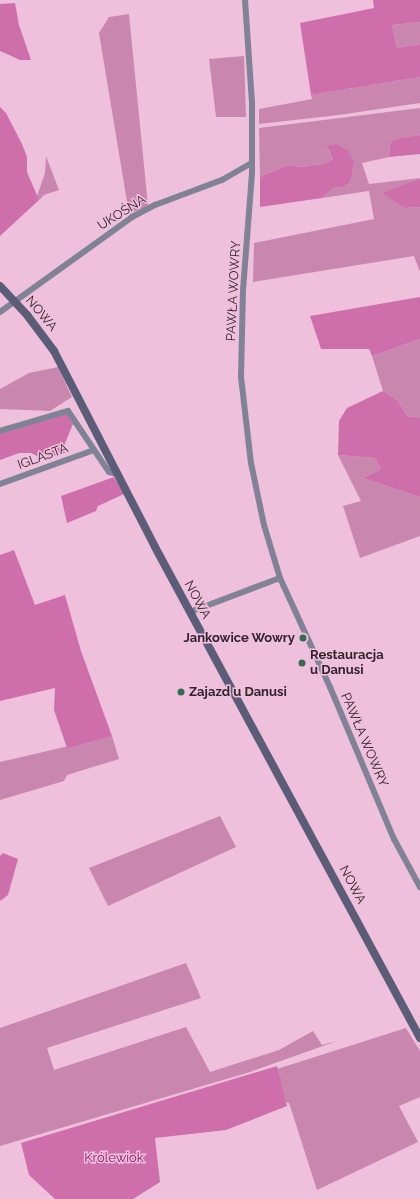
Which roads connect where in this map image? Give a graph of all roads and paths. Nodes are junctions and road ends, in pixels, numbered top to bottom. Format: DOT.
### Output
graph roads {
  1 [pos="245,0"];
  2 [pos="252,163"];
  3 [pos="0,286"];
  4 [pos="15,302"];
  5 [pos="0,312"];
  6 [pos="0,430"];
  7 [pos="94,450"];
  8 [pos="118,474"];
  9 [pos="0,484"];
  10 [pos="280,578"];
  11 [pos="190,612"];
  12 [pos="420,887"];
  13 [pos="417,1024"];
  14 [pos="420,1038"];
  1 -- 2 [label="street, PAWŁA WOWRY"];
  2 -- 4 [label="street, UKOŚNA"];
  2 -- 10 [label="street, PAWŁA WOWRY"];
  3 -- 4 [label="street, NOWA"];
  4 -- 5 [label="street, UKOŚNA"];
  4 -- 8 [label="street, NOWA"];
  6 -- 7 [label="street"];
  7 -- 8 [label="street"];
  7 -- 9 [label="street, IGLASTA"];
  8 -- 11 [label="street, NOWA"];
  10 -- 11 [label="street"];
  10 -- 12 [label="street, PAWŁA WOWRY"];
  11 -- 13 [label="street, NOWA"];
  13 -- 14 [label="street, NOWA"];
}
